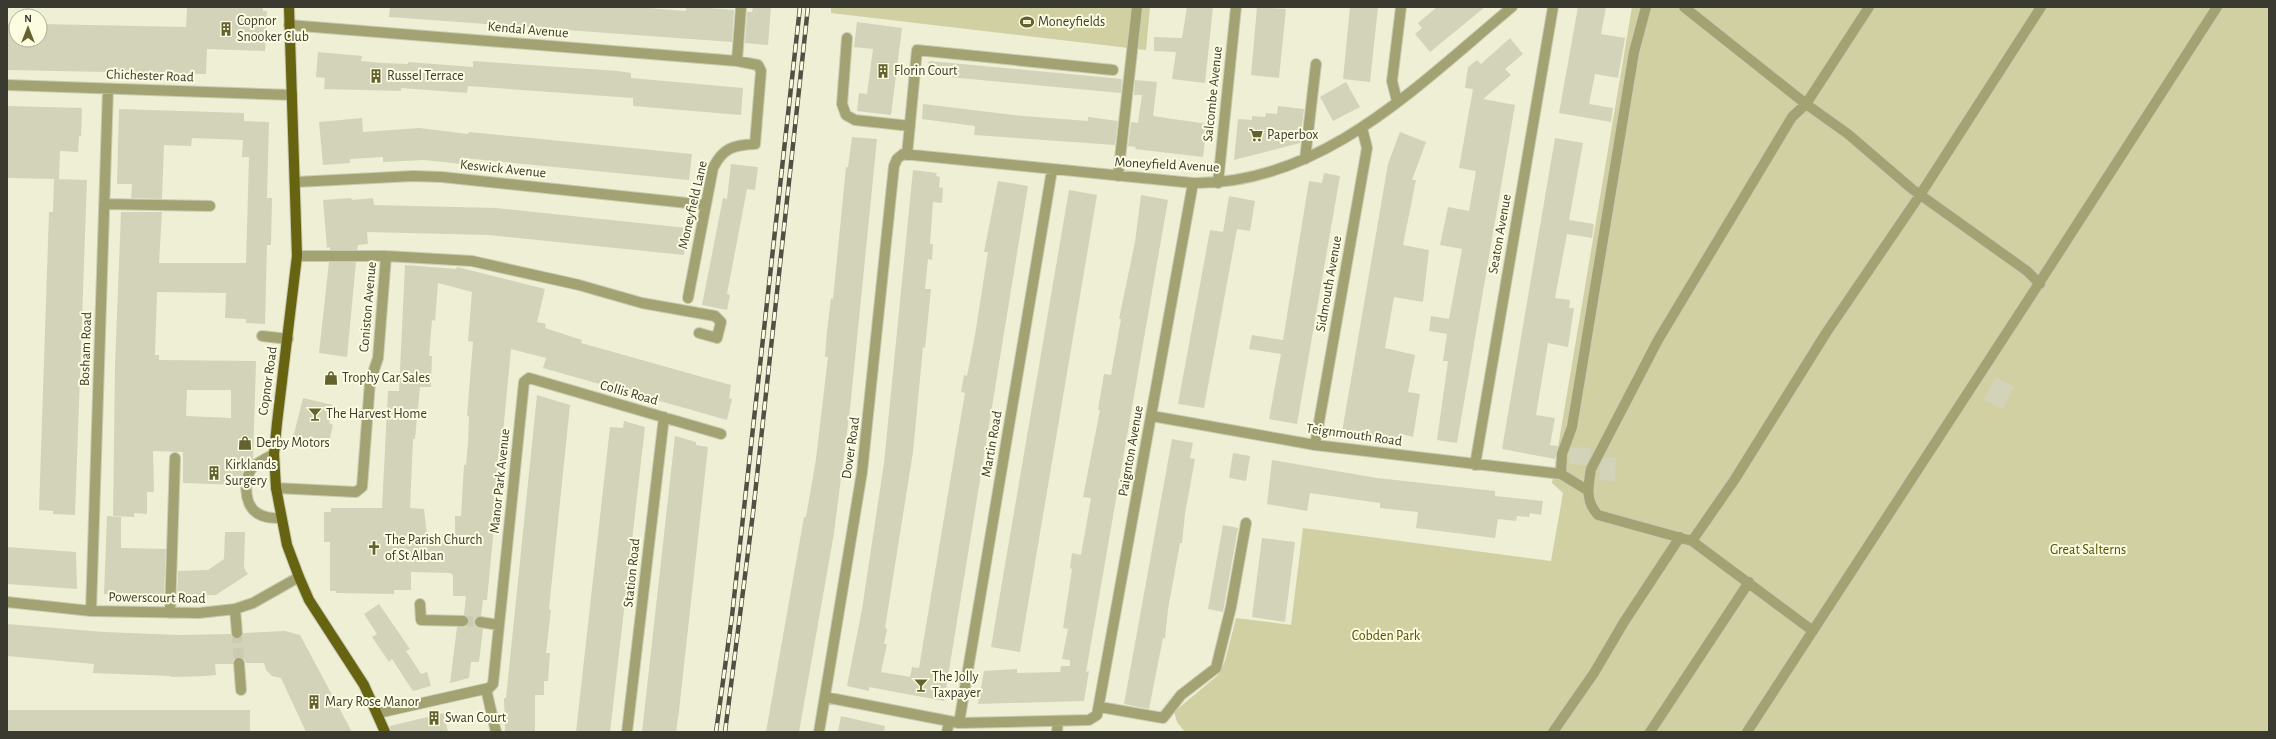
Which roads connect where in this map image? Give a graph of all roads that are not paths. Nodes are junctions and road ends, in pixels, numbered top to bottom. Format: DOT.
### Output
graph roads {
  1 [pos="289,7"];
  2 [pos="741,7"];
  3 [pos="1137,7"];
  4 [pos="1236,7"];
  5 [pos="1401,7"];
  6 [pos="1512,7"];
  7 [pos="1553,7"];
  8 [pos="1646,7"];
  9 [pos="1684,7"];
  10 [pos="1869,7"];
  11 [pos="2041,7"];
  12 [pos="2217,7"];
  13 [pos="289,25"];
  14 [pos="847,38"];
  15 [pos="737,61"];
  16 [pos="1316,64"];
  17 [pos="1113,70"];
  18 [pos="761,72"];
  19 [pos="7,85"];
  20 [pos="108,89"];
  21 [pos="292,95"];
  22 [pos="1397,102"];
  23 [pos="1806,104"];
  24 [pos="910,126"];
  25 [pos="1362,128"];
  26 [pos="907,155"];
  27 [pos="1305,159"];
  28 [pos="1052,170"];
  29 [pos="1118,176"];
  30 [pos="296,182"];
  31 [pos="1193,183"];
  32 [pos="1218,183"];
  33 [pos="1920,195"];
  34 [pos="104,204"];
  35 [pos="706,205"];
  36 [pos="210,206"];
  37 [pos="297,256"];
  38 [pos="386,256"];
  39 [pos="2040,284"];
  40 [pos="688,298"];
  41 [pos="698,333"];
  42 [pos="262,336"];
  43 [pos="288,339"];
  44 [pos="529,378"];
  45 [pos="1152,416"];
  46 [pos="664,418"];
  47 [pos="721,434"];
  48 [pos="1315,445"];
  49 [pos="274,454"];
  50 [pos="175,458"];
  51 [pos="1475,465"];
  52 [pos="1557,474"];
  53 [pos="276,488"];
  54 [pos="1587,490"];
  55 [pos="280,518"];
  56 [pos="1246,523"];
  57 [pos="1680,537"];
  58 [pos="1692,541"];
  59 [pos="299,577"];
  60 [pos="1748,582"];
  61 [pos="7,602"];
  62 [pos="420,604"];
  63 [pos="235,609"];
  64 [pos="92,611"];
  65 [pos="170,613"];
  66 [pos="463,621"];
  67 [pos="480,622"];
  68 [pos="499,625"];
  69 [pos="1814,631"];
  70 [pos="237,633"];
  71 [pos="239,663"];
  72 [pos="486,689"];
  73 [pos="241,690"];
  74 [pos="825,697"];
  75 [pos="1100,707"];
  76 [pos="378,713"];
  77 [pos="1058,721"];
  78 [pos="954,722"];
  79 [pos="385,732"];
  80 [pos="496,732"];
  81 [pos="627,732"];
  82 [pos="819,732"];
  83 [pos="947,732"];
  84 [pos="1057,732"];
  85 [pos="1553,732"];
  86 [pos="1650,732"];
  87 [pos="1747,732"];
  1 -- 13 [label="main road, Copnor Road"];
  2 -- 15 [label="street"];
  3 -- 29 [label="street"];
  4 -- 32 [label="street, Salcombe Avenue"];
  5 -- 22 [label="street"];
  6 -- 22 [label="street, Moneyfield Avenue"];
  7 -- 51 [label="street, Seaton Avenue"];
  8 -- 52 [label="street"];
  9 -- 23 [label="street"];
  10 -- 23 [label="street"];
  11 -- 33 [label="street"];
  12 -- 39 [label="street"];
  13 -- 15 [label="street, Kendal Avenue"];
  13 -- 21 [label="main road, Copnor Road"];
  14 -- 24 [label="street"];
  15 -- 18 [label="street, Kendal Avenue"];
  16 -- 27 [label="street"];
  17 -- 24 [label="street"];
  18 -- 35 [label="street, Moneyfield Lane"];
  19 -- 20 [label="street, Chichester Road"];
  20 -- 21 [label="street, Chichester Road"];
  20 -- 34 [label="street, Bosham Road"];
  21 -- 30 [label="main road, Copnor Road"];
  22 -- 25 [label="street, Moneyfield Avenue"];
  23 -- 33 [label="street"];
  23 -- 54 [label="street"];
  24 -- 26 [label="street"];
  25 -- 27 [label="street, Moneyfield Avenue"];
  25 -- 48 [label="street, Sidmouth Avenue"];
  26 -- 28 [label="street, Moneyfield Avenue"];
  26 -- 74 [label="street, Dover Road"];
  27 -- 32 [label="street, Moneyfield Avenue"];
  28 -- 29 [label="street, Moneyfield Avenue"];
  28 -- 78 [label="street, Martin Road"];
  29 -- 31 [label="street, Moneyfield Avenue"];
  30 -- 35 [label="street, Keswick Avenue"];
  30 -- 37 [label="main road, Copnor Road"];
  31 -- 32 [label="street, Moneyfield Avenue"];
  31 -- 45 [label="street, Paignton Avenue"];
  33 -- 39 [label="street"];
  33 -- 58 [label="street"];
  34 -- 36 [label="street"];
  34 -- 64 [label="street, Bosham Road"];
  35 -- 40 [label="street, Moneyfield Lane"];
  37 -- 38 [label="street"];
  37 -- 43 [label="main road, Copnor Road"];
  38 -- 41 [label="street"];
  38 -- 53 [label="street, Coniston Avenue"];
  39 -- 69 [label="street"];
  42 -- 43 [label="street"];
  43 -- 49 [label="main road, Copnor Road"];
  44 -- 46 [label="street, Collis Road"];
  44 -- 68 [label="street, Manor Park Avenue"];
  45 -- 48 [label="street, Teignmouth Road"];
  45 -- 75 [label="street, Paignton Avenue"];
  46 -- 47 [label="street, Collis Road"];
  46 -- 81 [label="street, Station Road"];
  48 -- 51 [label="street, Teignmouth Road"];
  49 -- 53 [label="main road, Copnor Road"];
  49 -- 55 [label="street"];
  50 -- 65 [label="street"];
  51 -- 52 [label="street, Teignmouth Road"];
  52 -- 54 [label="street"];
  53 -- 55 [label="main road, Copnor Road"];
  54 -- 57 [label="street"];
  55 -- 59 [label="main road, Copnor Road"];
  56 -- 75 [label="street"];
  57 -- 58 [label="street"];
  57 -- 85 [label="street"];
  58 -- 60 [label="street"];
  59 -- 63 [label="street, Powerscourt Road"];
  59 -- 76 [label="main road, Copnor Road"];
  60 -- 69 [label="street"];
  60 -- 86 [label="street"];
  61 -- 64 [label="street, Powerscourt Road"];
  62 -- 66 [label="street"];
  63 -- 65 [label="street, Powerscourt Road"];
  63 -- 70 [label="street"];
  64 -- 65 [label="street, Powerscourt Road"];
  67 -- 68 [label="street"];
  68 -- 72 [label="street, Manor Park Avenue"];
  69 -- 87 [label="street"];
  71 -- 73 [label="street"];
  72 -- 76 [label="street"];
  72 -- 80 [label="street"];
  74 -- 78 [label="street"];
  74 -- 82 [label="street, Dover Road"];
  75 -- 77 [label="street"];
  76 -- 79 [label="main road, Copnor Road"];
  77 -- 78 [label="street"];
  77 -- 84 [label="street"];
  78 -- 83 [label="street, Martin Road"];
}
